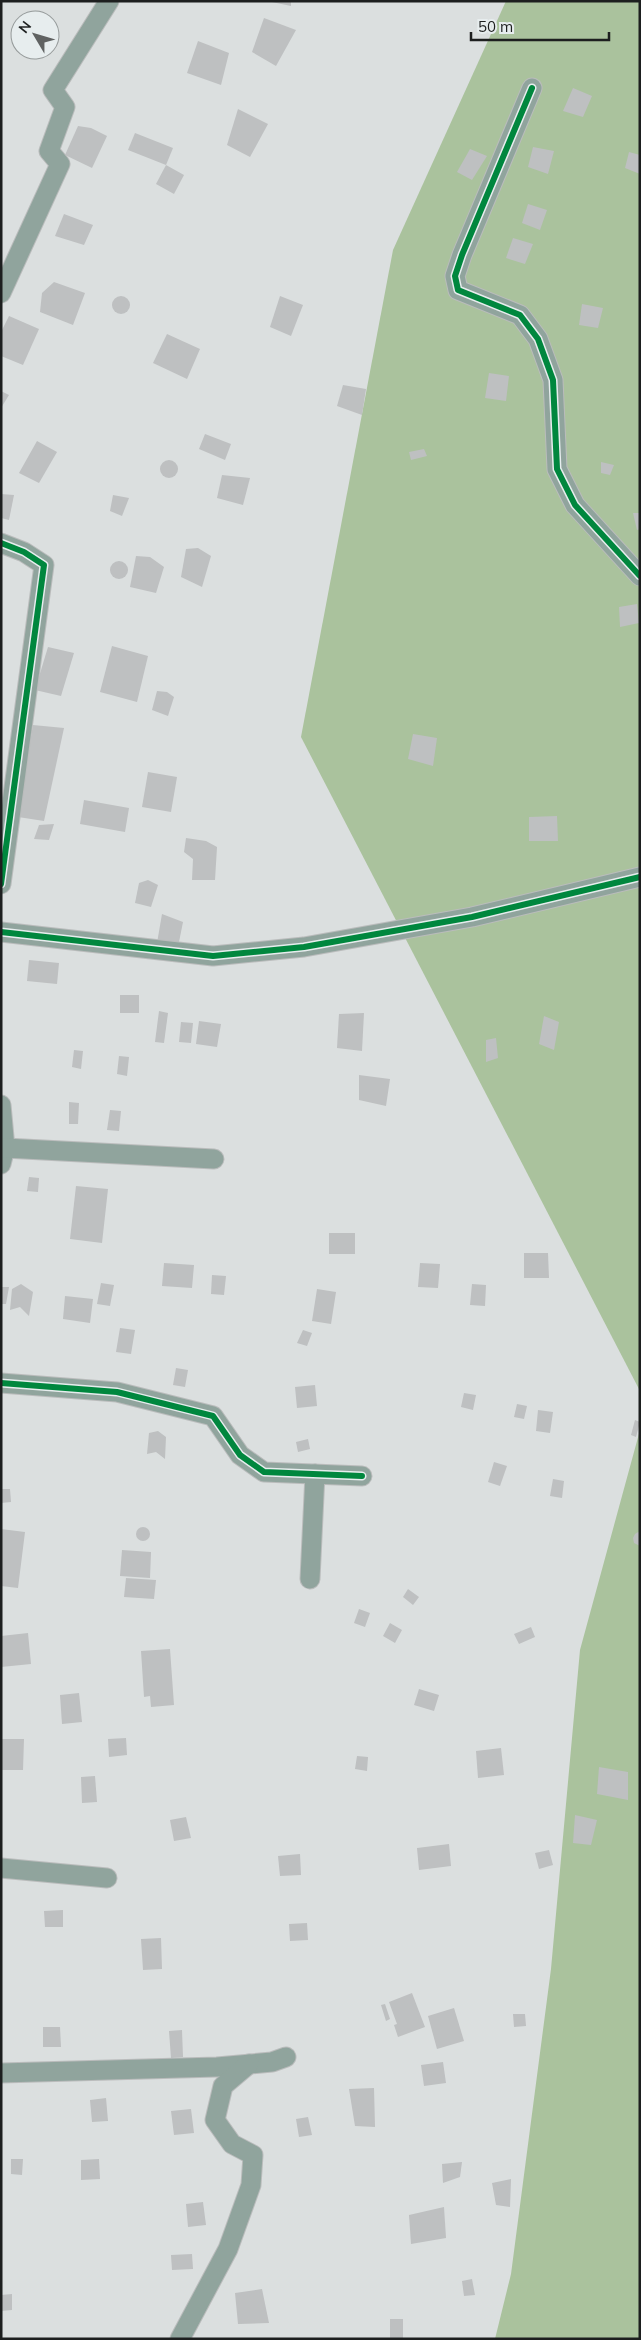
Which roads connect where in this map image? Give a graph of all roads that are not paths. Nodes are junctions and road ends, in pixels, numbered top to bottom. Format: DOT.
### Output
graph roads {
  1 [pos="109,1"];
  2 [pos="532,88"];
  3 [pos="1,293"];
  4 [pos="1,543"];
  5 [pos="640,576"];
  6 [pos="640,876"];
  7 [pos="1,884"];
  8 [pos="1,932"];
  9 [pos="1,1105"];
  10 [pos="3,1156"];
  11 [pos="214,1159"];
  12 [pos="1,1382"];
  13 [pos="315,1474"];
  14 [pos="362,1476"];
  15 [pos="310,1579"];
  16 [pos="1,1868"];
  17 [pos="107,1878"];
  18 [pos="286,2057"];
  19 [pos="249,2064"];
  20 [pos="1,2073"];
  21 [pos="180,2339"];
  1 -- 3 [label="street"];
  2 -- 5 [label="street"];
  4 -- 7 [label="street"];
  6 -- 8 [label="street"];
  9 -- 10 [label="street"];
  10 -- 11 [label="street"];
  12 -- 13 [label="street"];
  13 -- 14 [label="street"];
  13 -- 15 [label="street"];
  16 -- 17 [label="street"];
  18 -- 19 [label="street"];
  19 -- 20 [label="street"];
  19 -- 21 [label="street"];
}
